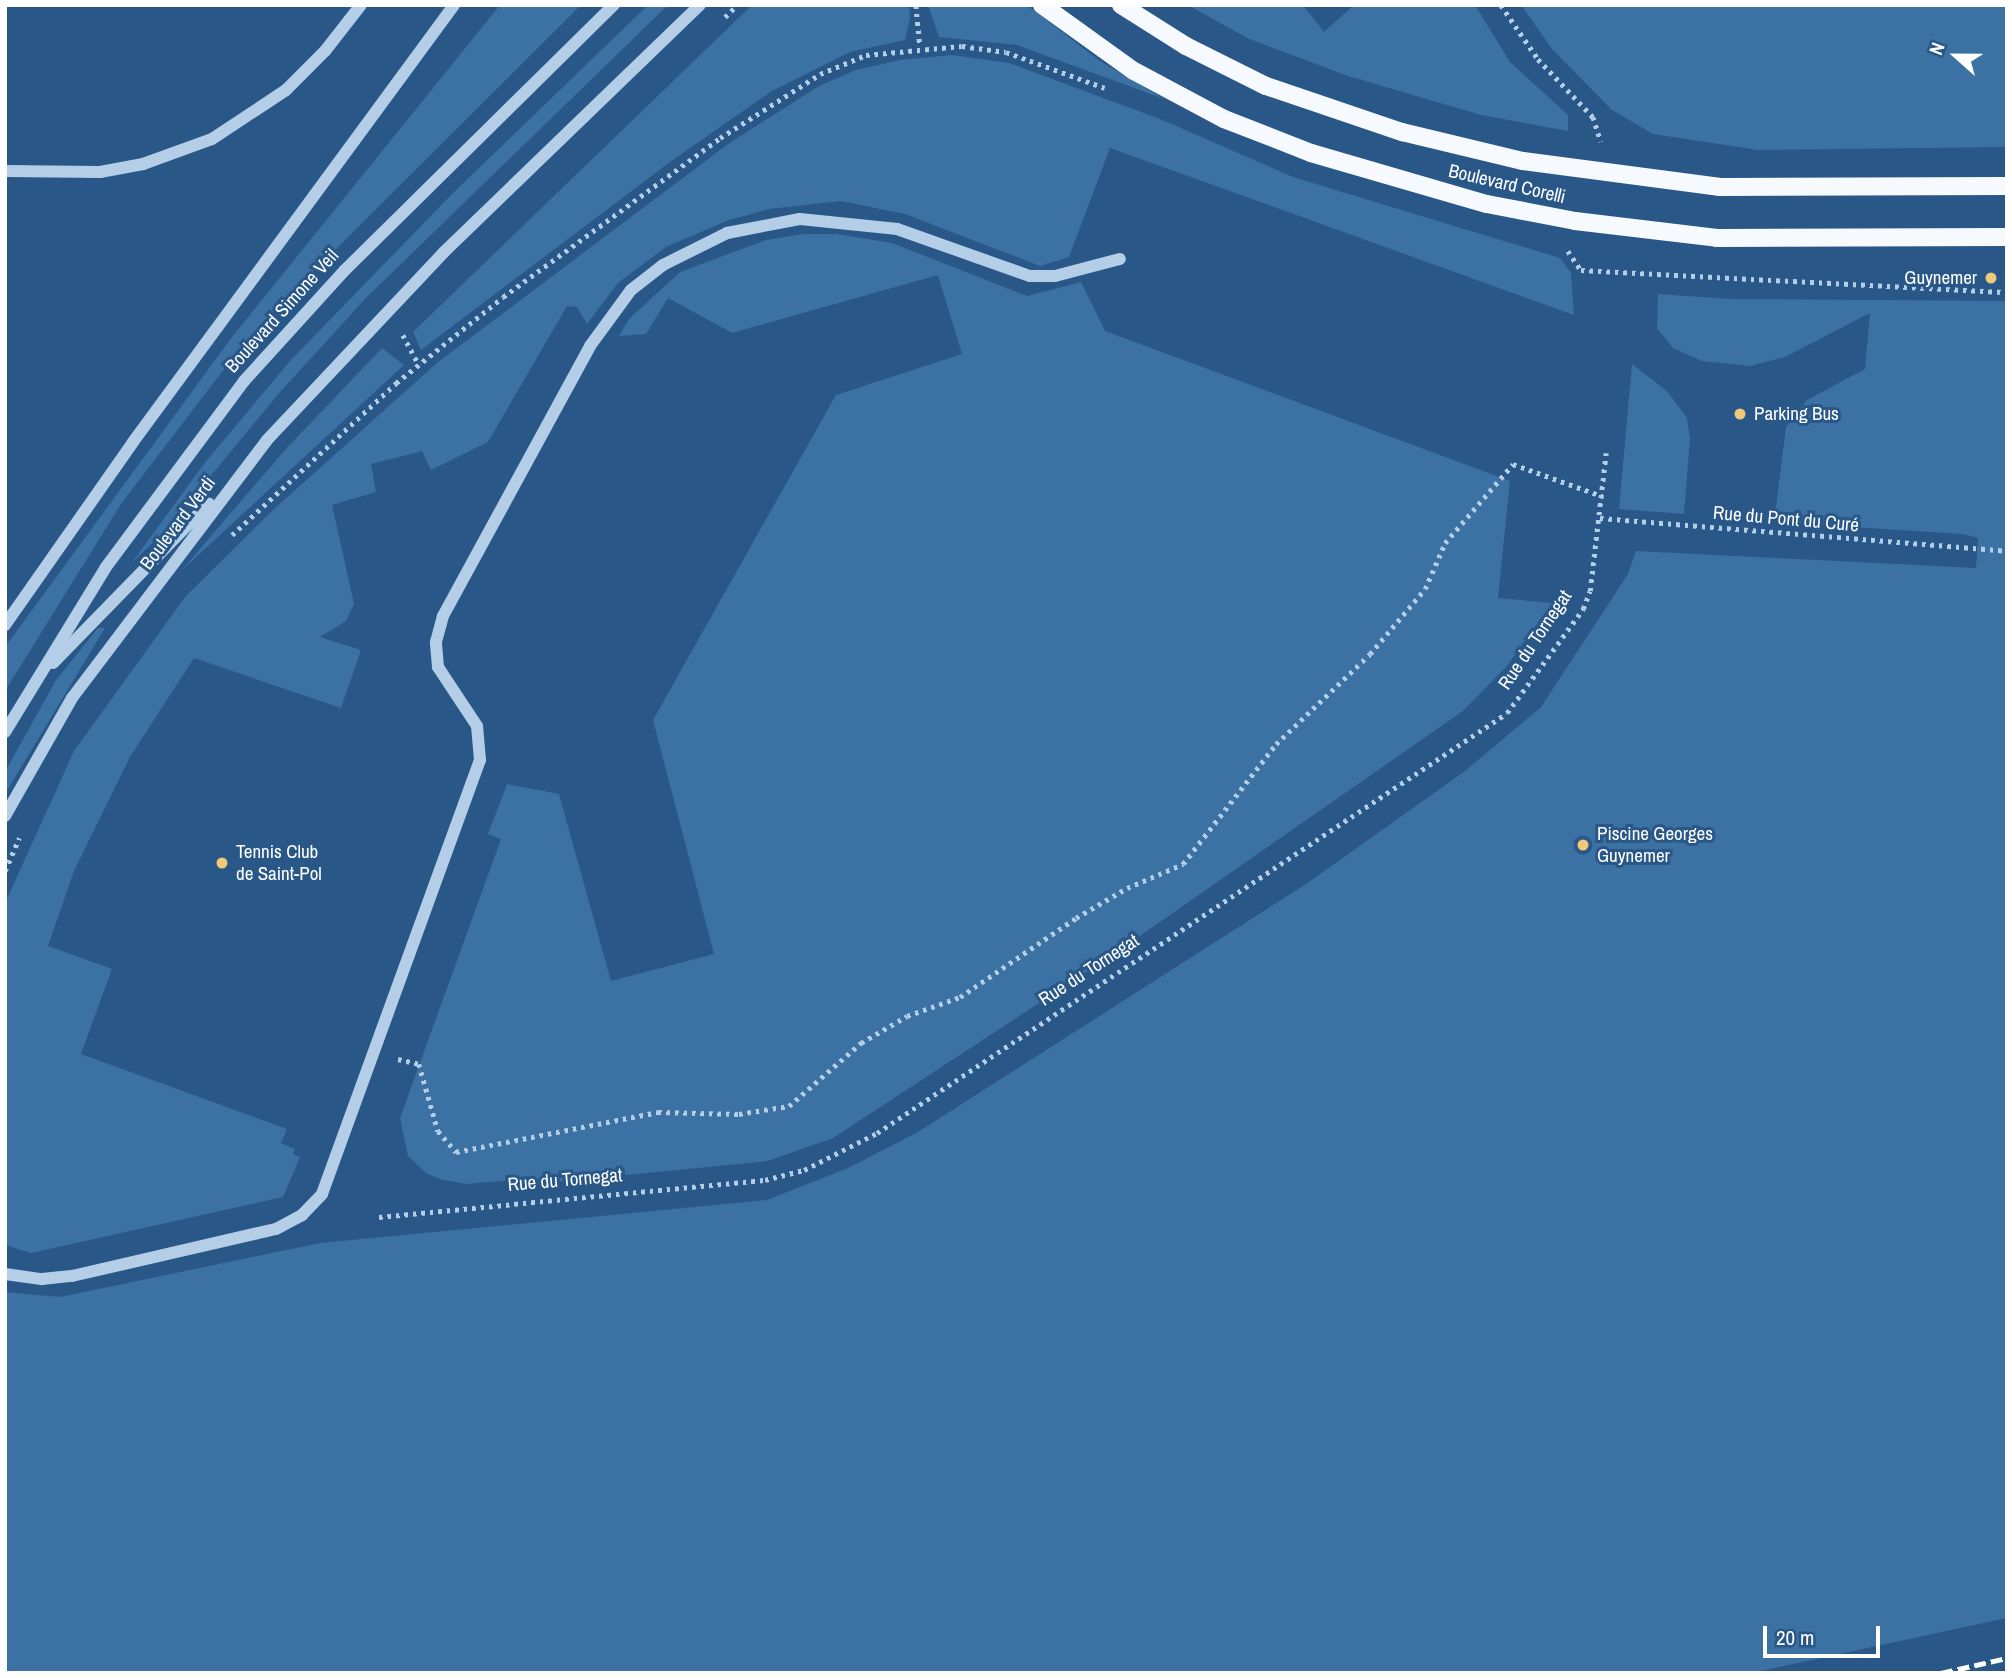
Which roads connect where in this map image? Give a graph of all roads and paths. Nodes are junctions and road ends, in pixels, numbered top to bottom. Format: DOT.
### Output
graph roads {
  1 [pos="361,5"];
  2 [pos="454,5"];
  3 [pos="614,5"];
  4 [pos="700,5"];
  5 [pos="916,5"];
  6 [pos="1042,5"];
  7 [pos="1121,5"];
  8 [pos="1501,5"];
  9 [pos="920,47"];
  10 [pos="1119,94"];
  11 [pos="1588,142"];
  12 [pos="1601,143"];
  13 [pos="1609,144"];
  14 [pos="5,171"];
  15 [pos="2007,186"];
  16 [pos="2007,237"];
  17 [pos="1563,247"];
  18 [pos="1120,259"];
  19 [pos="2007,292"];
  20 [pos="1606,453"];
  21 [pos="241,471"];
  22 [pos="1602,496"];
  23 [pos="1600,518"];
  24 [pos="228,538"];
  25 [pos="2007,551"];
  26 [pos="5,625"];
  27 [pos="32,687"];
  28 [pos="5,717"];
  29 [pos="5,732"];
  30 [pos="5,816"];
  31 [pos="24,827"];
  32 [pos="5,871"];
  33 [pos="373,1054"];
  34 [pos="379,1217"];
  35 [pos="5,1274"];
  1 -- 14 [label="street"];
  2 -- 26 [label="street"];
  3 -- 27 [label="street, Boulevard Simone Veil"];
  4 -- 21 [label="street"];
  5 -- 9 [label="path"];
  6 -- 16 [label="main road, Boulevard Corelli"];
  7 -- 15 [label="main road, Boulevard Corelli"];
  8 -- 12 [label="path"];
  9 -- 10 [label="path"];
  9 -- 24 [label="path"];
  11 -- 12 [label="path"];
  12 -- 13 [label="path"];
  17 -- 19 [label="path"];
  18 -- 33 [label="street"];
  20 -- 22 [label="path, Rue du Tornegat"];
  21 -- 27 [label="street, Boulevard Verdi"];
  21 -- 30 [label="street, Boulevard Verdi"];
  22 -- 23 [label="path, Rue du Tornegat"];
  22 -- 33 [label="path"];
  23 -- 25 [label="path, Rue du Pont du Curé"];
  23 -- 34 [label="path, Rue du Tornegat"];
  27 -- 28 [label="street, Boulevard Verdi"];
  27 -- 29 [label="street, Boulevard Verdi"];
  31 -- 32 [label="path"];
  33 -- 35 [label="street"];
}
